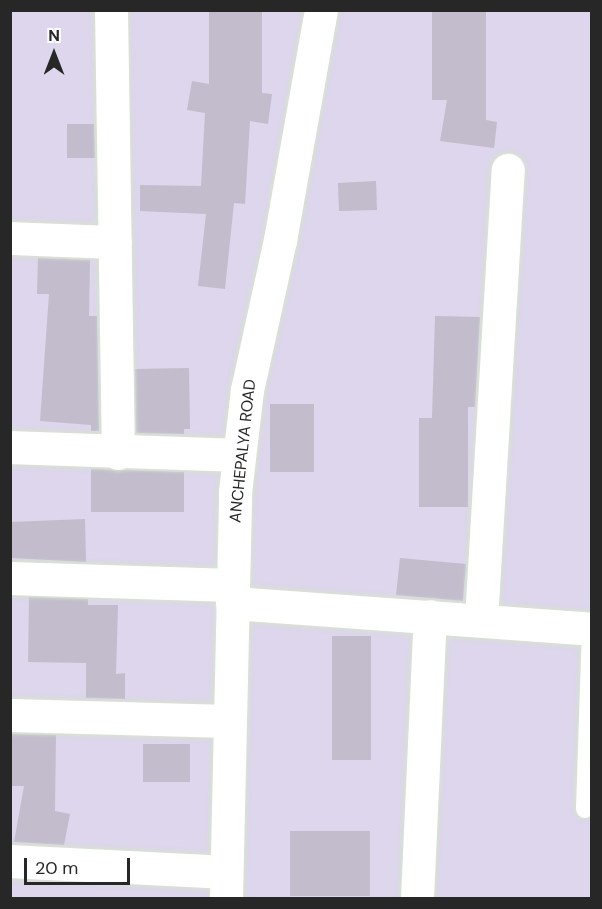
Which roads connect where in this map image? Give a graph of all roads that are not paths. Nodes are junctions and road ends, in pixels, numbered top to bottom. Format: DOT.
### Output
graph roads {
  1 [pos="111,10"];
  2 [pos="321,10"];
  3 [pos="508,170"];
  4 [pos="10,238"];
  5 [pos="115,242"];
  6 [pos="10,447"];
  7 [pos="118,453"];
  8 [pos="239,455"];
  9 [pos="10,578"];
  10 [pos="232,594"];
  11 [pos="430,616"];
  12 [pos="481,620"];
  13 [pos="591,629"];
  14 [pos="10,715"];
  15 [pos="230,721"];
  16 [pos="585,809"];
  17 [pos="10,861"];
  18 [pos="226,885"];
  19 [pos="417,898"];
  1 -- 5 [label="street"];
  2 -- 8 [label="street, ANCHEPALYA ROAD"];
  3 -- 12 [label="street"];
  4 -- 5 [label="street"];
  5 -- 7 [label="street"];
  6 -- 7 [label="street"];
  7 -- 8 [label="street"];
  8 -- 10 [label="street, ANCHEPALYA ROAD"];
  9 -- 10 [label="street"];
  10 -- 11 [label="street"];
  10 -- 15 [label="street, ANCHEPALYA ROAD"];
  11 -- 12 [label="street"];
  11 -- 19 [label="street"];
  12 -- 13 [label="street"];
  13 -- 16 [label="lane"];
  14 -- 15 [label="street"];
  15 -- 18 [label="street, ANCHEPALYA ROAD"];
  17 -- 18 [label="street"];
}
